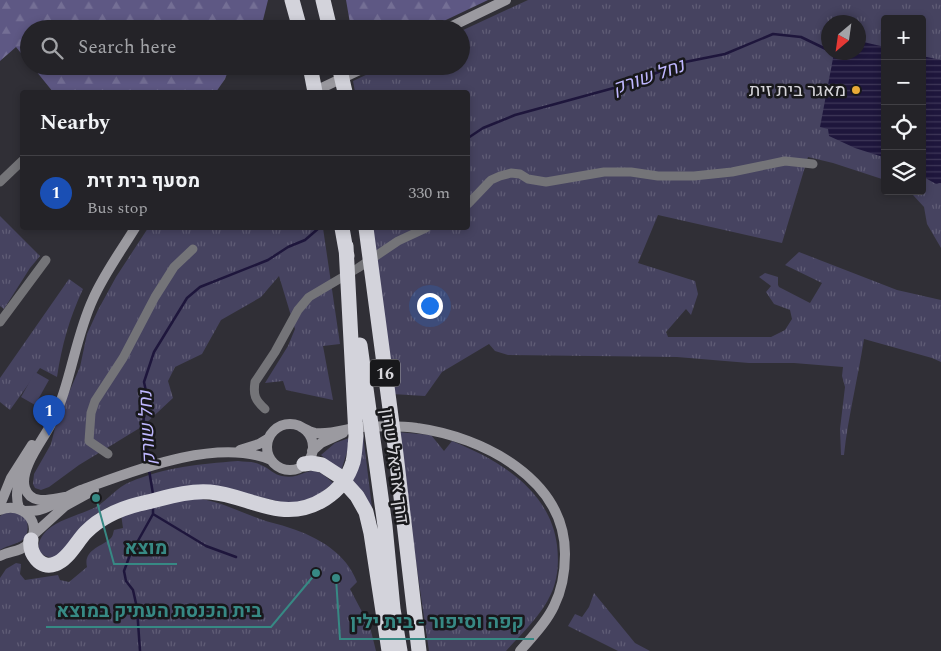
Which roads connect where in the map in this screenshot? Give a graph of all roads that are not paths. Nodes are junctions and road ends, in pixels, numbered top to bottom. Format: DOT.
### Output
graph roads {
  1 [pos="292,0"];
  2 [pos="323,0"];
  3 [pos="506,0"];
  4 [pos="298,20"];
  5 [pos="328,20"];
  6 [pos="465,20"];
  7 [pos="311,75"];
  8 [pos="341,75"];
  9 [pos="349,75"];
  10 [pos="314,90"];
  11 [pos="318,90"];
  12 [pos="345,90"];
  13 [pos="20,163"];
  14 [pos="813,164"];
  15 [pos="0,182"];
  16 [pos="470,202"];
  17 [pos="134,230"];
  18 [pos="342,230"];
  19 [pos="366,230"];
  20 [pos="422,230"];
  21 [pos="346,246"];
  22 [pos="193,249"];
  23 [pos="46,260"];
  24 [pos="0,322"];
  25 [pos="69,374"];
  26 [pos="265,409"];
  27 [pos="301,427"];
  28 [pos="360,427"];
  29 [pos="269,438"];
  30 [pos="312,451"];
  31 [pos="232,453"];
  32 [pos="108,454"];
  33 [pos="34,455"];
  34 [pos="271,460"];
  35 [pos="304,464"];
  36 [pos="109,481"];
  37 [pos="65,497"];
  38 [pos="0,505"];
  39 [pos="0,510"];
  40 [pos="23,510"];
  41 [pos="32,537"];
  42 [pos="0,556"];
  43 [pos="389,651"];
  44 [pos="400,651"];
  45 [pos="418,651"];
  46 [pos="520,651"];
  1 -- 4 [label="highway"];
  2 -- 5 [label="highway"];
  3 -- 6 [label="main road"];
  7 -- 10 [label="highway"];
  8 -- 12 [label="highway"];
  9 -- 11 [label="main road"];
  13 -- 15 [label="street"];
  14 -- 16 [label="street"];
  17 -- 25 [label="main road"];
  18 -- 21 [label="highway, דרך אריאל שרון / 16"];
  19 -- 45 [label="highway, דרך אריאל שרון / 16"];
  20 -- 26 [label="street"];
  21 -- 41 [label="highway"];
  21 -- 44 [label="highway, דרך אריאל שרון / 16"];
  22 -- 32 [label="street"];
  23 -- 24 [label="street"];
  25 -- 33 [label="main road"];
  25 -- 38 [label="main road"];
  27 -- 28 [label="main road"];
  27 -- 29 [label="main road"];
  27 -- 30 [label="main road"];
  28 -- 30 [label="main road"];
  28 -- 46 [label="main road"];
  29 -- 31 [label="main road"];
  29 -- 34 [label="main road"];
  30 -- 35 [label="main road"];
  31 -- 34 [label="main road"];
  31 -- 36 [label="main road"];
  33 -- 37 [label="main road"];
  33 -- 40 [label="main road"];
  34 -- 35 [label="main road"];
  35 -- 43 [label="highway"];
  36 -- 37 [label="main road"];
  36 -- 41 [label="main road"];
  37 -- 40 [label="main road"];
  39 -- 40 [label="main road"];
  40 -- 41 [label="main road"];
  41 -- 42 [label="main road"];
}
